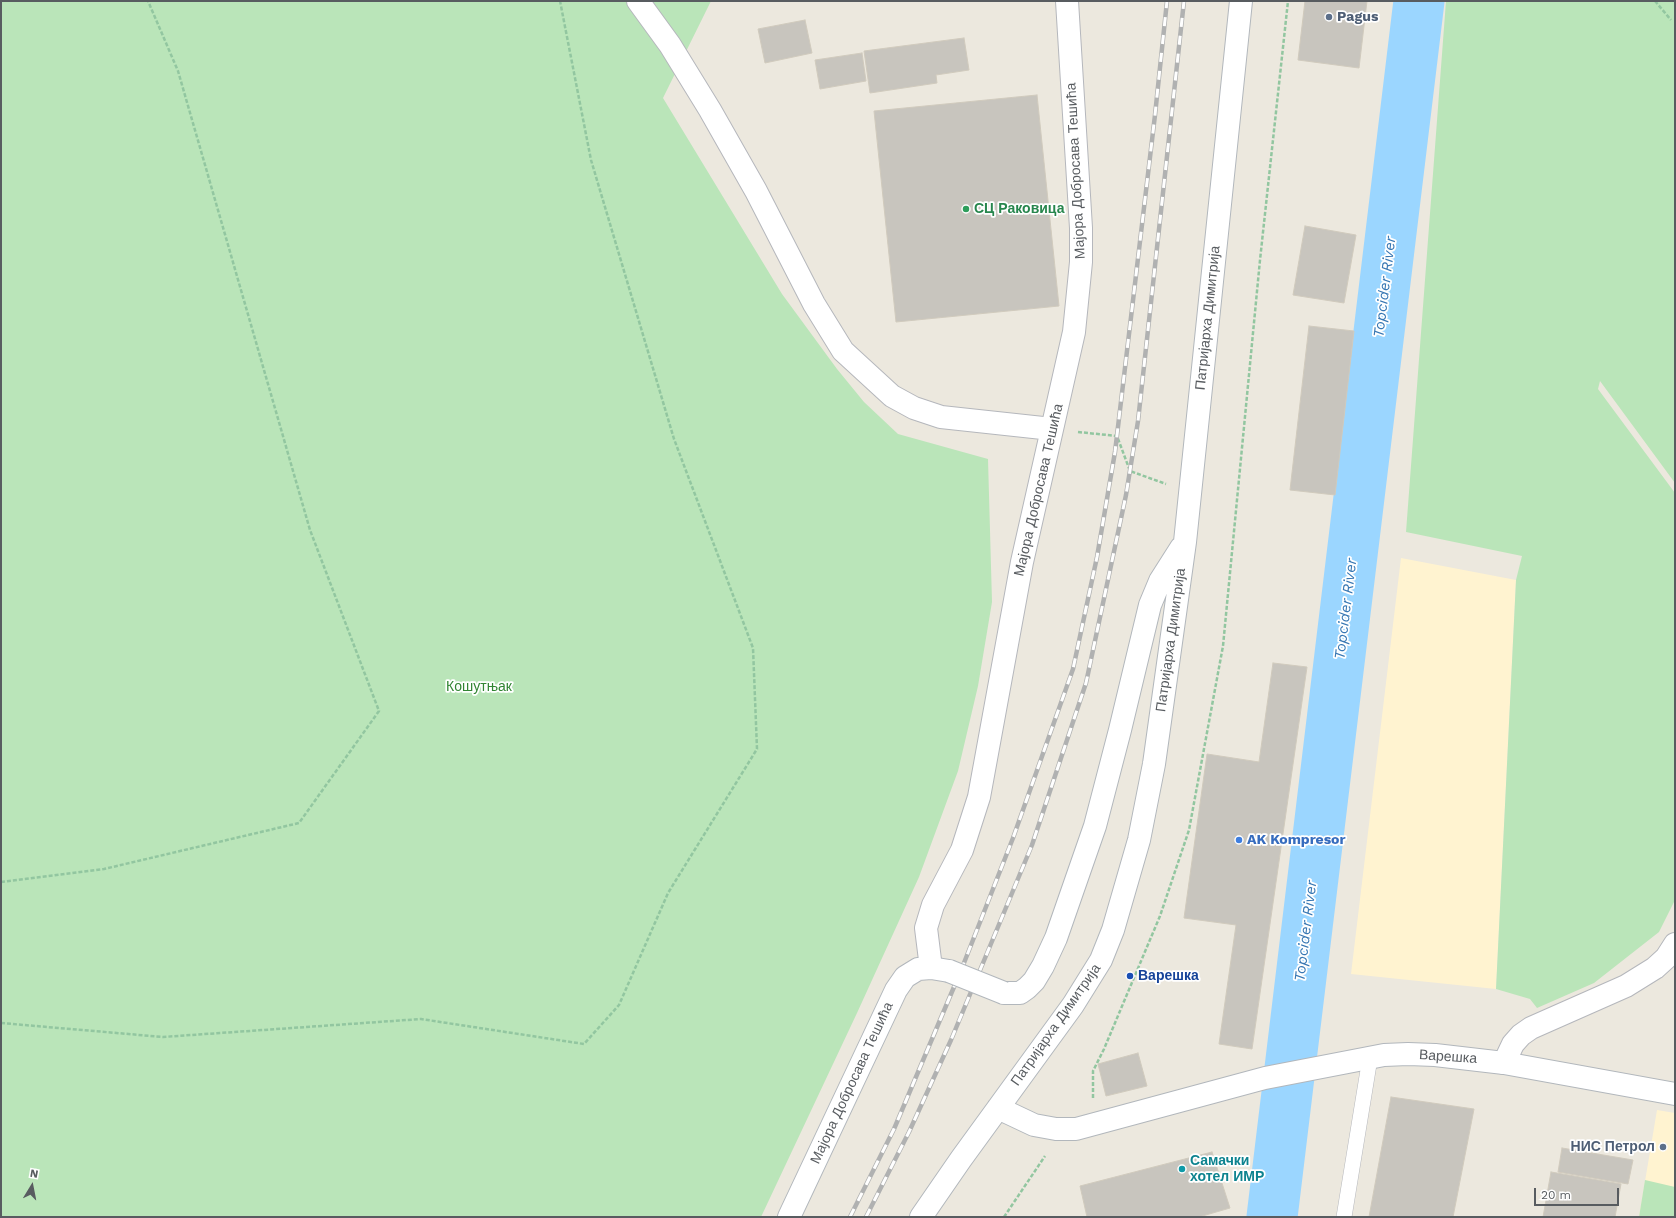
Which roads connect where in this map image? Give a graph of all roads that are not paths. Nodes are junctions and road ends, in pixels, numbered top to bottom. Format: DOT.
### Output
graph roads {
  1 [pos="638,1"];
  2 [pos="1067,1"];
  3 [pos="1241,1"];
  4 [pos="1052,429"];
  5 [pos="1185,542"];
  6 [pos="1675,944"];
  7 [pos="940,969"];
  8 [pos="1370,1058"];
  9 [pos="1504,1063"];
  10 [pos="1675,1094"];
  11 [pos="998,1108"];
  12 [pos="789,1217"];
  13 [pos="921,1217"];
  14 [pos="1344,1217"];
  1 -- 4 [label="street"];
  2 -- 4 [label="street, Мајора Добросава Тешића"];
  3 -- 5 [label="street, Патријарха Димитрија"];
  4 -- 7 [label="street, Мајора Добросава Тешића"];
  5 -- 7 [label="street, bridge"];
  5 -- 11 [label="street, Патријарха Димитрија"];
  6 -- 9 [label="street"];
  7 -- 12 [label="street, Мајора Добросава Тешића"];
  8 -- 9 [label="street, Варешка"];
  8 -- 11 [label="street, Варешка"];
  8 -- 14 [label="lane"];
  9 -- 10 [label="street, Варешка"];
  11 -- 13 [label="street, Патријарха Димитрија"];
}
